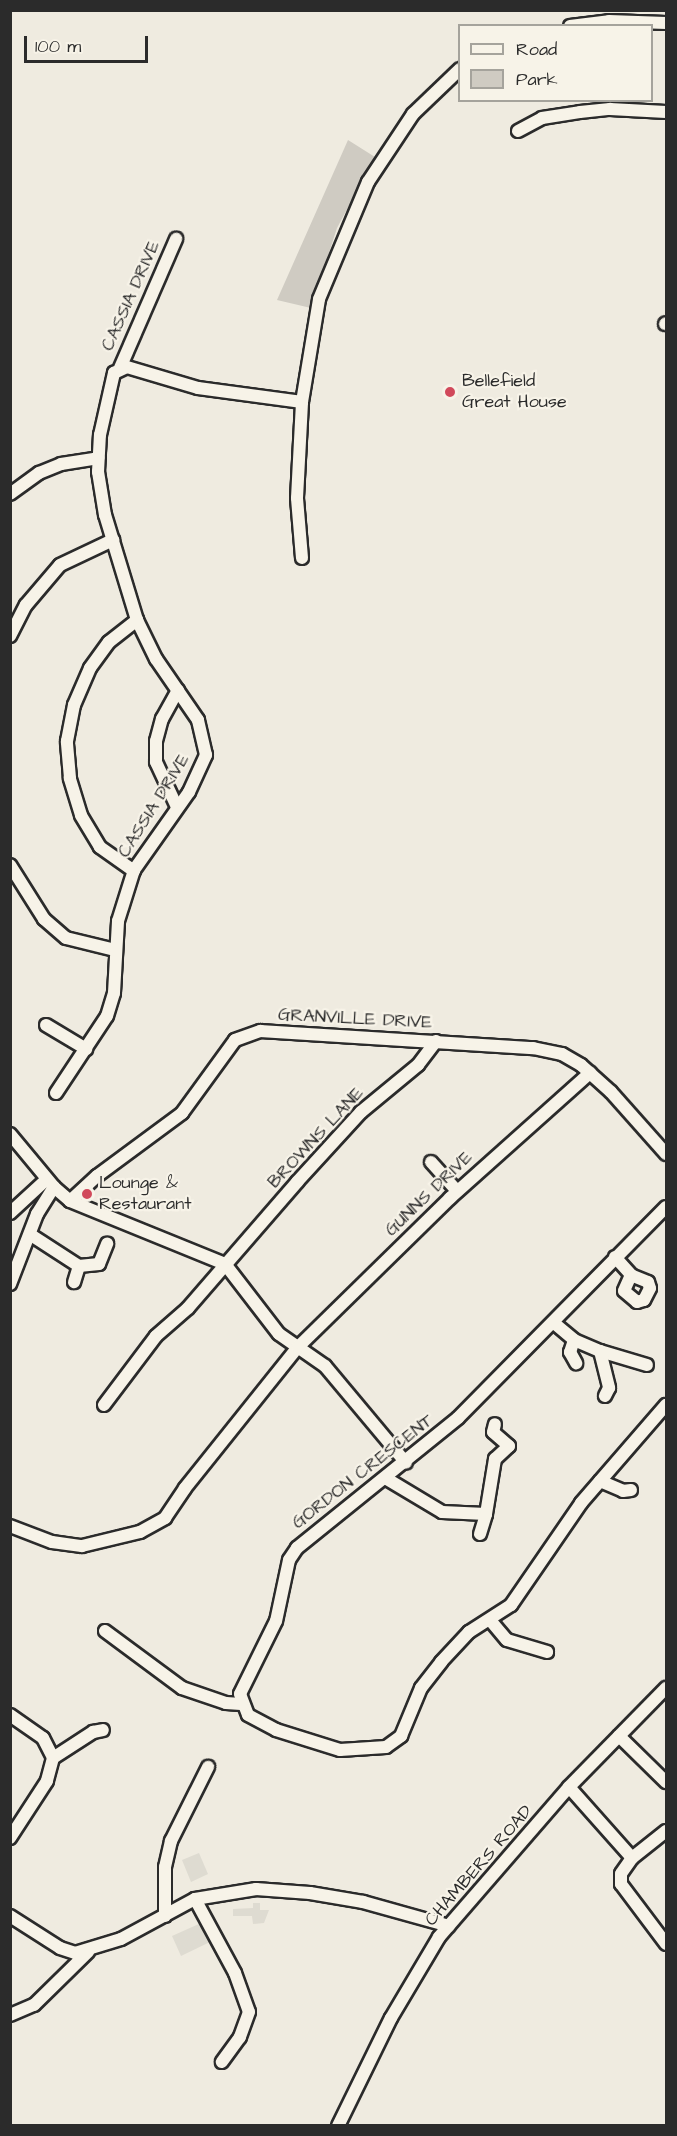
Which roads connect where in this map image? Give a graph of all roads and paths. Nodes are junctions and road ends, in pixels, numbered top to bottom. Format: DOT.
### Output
graph roads {
  1 [pos="666,23"];
  2 [pos="586,24"];
  3 [pos="458,70"];
  4 [pos="666,112"];
  5 [pos="518,131"];
  6 [pos="176,239"];
  7 [pos="120,368"];
  8 [pos="302,402"];
  9 [pos="99,458"];
  10 [pos="10,494"];
  11 [pos="113,540"];
  12 [pos="302,558"];
  13 [pos="137,620"];
  14 [pos="10,636"];
  15 [pos="178,690"];
  16 [pos="177,807"];
  17 [pos="10,865"];
  18 [pos="134,871"];
  19 [pos="115,950"];
  20 [pos="46,1025"];
  21 [pos="436,1041"];
  22 [pos="86,1049"];
  23 [pos="590,1073"];
  24 [pos="56,1093"];
  25 [pos="10,1134"];
  26 [pos="666,1154"];
  27 [pos="431,1162"];
  28 [pos="50,1183"];
  29 [pos="457,1191"];
  30 [pos="70,1201"];
  31 [pos="666,1207"];
  32 [pos="10,1213"];
  33 [pos="31,1235"];
  34 [pos="107,1244"];
  35 [pos="615,1257"];
  36 [pos="225,1264"];
  37 [pos="79,1266"];
  38 [pos="631,1275"];
  39 [pos="74,1282"];
  40 [pos="10,1284"];
  41 [pos="554,1323"];
  42 [pos="574,1340"];
  43 [pos="298,1347"];
  44 [pos="600,1351"];
  45 [pos="576,1362"];
  46 [pos="647,1365"];
  47 [pos="605,1396"];
  48 [pos="104,1405"];
  49 [pos="666,1405"];
  50 [pos="495,1424"];
  51 [pos="406,1463"];
  52 [pos="387,1479"];
  53 [pos="600,1480"];
  54 [pos="631,1490"];
  55 [pos="486,1515"];
  56 [pos="10,1526"];
  57 [pos="480,1534"];
  58 [pos="490,1620"];
  59 [pos="105,1631"];
  60 [pos="547,1652"];
  61 [pos="666,1688"];
  62 [pos="241,1704"];
  63 [pos="10,1715"];
  64 [pos="103,1730"];
  65 [pos="618,1736"];
  66 [pos="52,1758"];
  67 [pos="208,1767"];
  68 [pos="666,1782"];
  69 [pos="569,1787"];
  70 [pos="666,1832"];
  71 [pos="12,1833"];
  72 [pos="632,1858"];
  73 [pos="195,1899"];
  74 [pos="10,1916"];
  75 [pos="165,1917"];
  76 [pos="449,1926"];
  77 [pos="666,1944"];
  78 [pos="88,1952"];
  79 [pos="10,2015"];
  80 [pos="222,2062"];
  81 [pos="338,2126"];
  1 -- 2 [label="street"];
  3 -- 8 [label="street"];
  4 -- 5 [label="street"];
  6 -- 7 [label="street, CASSIA DRIVE"];
  7 -- 8 [label="street, CASSIA DRIVE"];
  7 -- 9 [label="street, CASSIA DRIVE"];
  8 -- 12 [label="street"];
  9 -- 10 [label="street"];
  9 -- 11 [label="street, CASSIA DRIVE"];
  11 -- 13 [label="street, CASSIA DRIVE"];
  11 -- 14 [label="street"];
  13 -- 15 [label="street, CASSIA DRIVE"];
  13 -- 18 [label="street"];
  15 -- 16 [label="street"];
  15 -- 16 [label="street, CASSIA DRIVE"];
  16 -- 18 [label="street, CASSIA DRIVE"];
  17 -- 19 [label="street"];
  18 -- 19 [label="street, CASSIA DRIVE"];
  19 -- 22 [label="street, CASSIA DRIVE"];
  20 -- 22 [label="street"];
  21 -- 23 [label="street, GRANVILLE DRIVE"];
  21 -- 30 [label="street, GRANVILLE DRIVE"];
  21 -- 36 [label="street, BROWNS LANE"];
  22 -- 24 [label="street, CASSIA DRIVE"];
  23 -- 26 [label="street, GRANVILLE DRIVE"];
  23 -- 29 [label="street, GUNNS DRIVE"];
  25 -- 28 [label="street"];
  27 -- 29 [label="street"];
  28 -- 30 [label="street"];
  28 -- 32 [label="street"];
  28 -- 33 [label="street"];
  29 -- 43 [label="street, GUNNS DRIVE"];
  30 -- 36 [label="street"];
  31 -- 35 [label="street, GORDON CRESCENT"];
  33 -- 37 [label="street"];
  33 -- 40 [label="street"];
  34 -- 37 [label="street"];
  35 -- 38 [label="street"];
  35 -- 41 [label="street, GORDON CRESCENT"];
  36 -- 43 [label="street"];
  36 -- 48 [label="street, BROWNS LANE"];
  37 -- 39 [label="street"];
  41 -- 42 [label="street"];
  41 -- 51 [label="street, GORDON CRESCENT"];
  42 -- 44 [label="street"];
  42 -- 45 [label="street"];
  43 -- 51 [label="street"];
  43 -- 56 [label="street, GUNNS DRIVE"];
  44 -- 46 [label="street"];
  44 -- 47 [label="street"];
  49 -- 53 [label="street"];
  50 -- 55 [label="street"];
  51 -- 52 [label="street, GORDON CRESCENT"];
  52 -- 55 [label="street"];
  52 -- 62 [label="street, GORDON CRESCENT"];
  53 -- 54 [label="street"];
  53 -- 58 [label="street"];
  55 -- 57 [label="street"];
  58 -- 60 [label="street"];
  58 -- 62 [label="street"];
  59 -- 62 [label="street"];
  61 -- 65 [label="street, CHAMBERS ROAD"];
  63 -- 66 [label="street"];
  64 -- 66 [label="street"];
  65 -- 68 [label="street"];
  65 -- 69 [label="street, CHAMBERS ROAD"];
  66 -- 71 [label="street"];
  67 -- 75 [label="street"];
  69 -- 72 [label="street"];
  69 -- 76 [label="street, CHAMBERS ROAD"];
  70 -- 72 [label="street"];
  72 -- 77 [label="street"];
  73 -- 75 [label="street"];
  73 -- 76 [label="street"];
  73 -- 80 [label="street"];
  74 -- 78 [label="street"];
  75 -- 78 [label="street"];
  76 -- 81 [label="street, CHAMBERS ROAD"];
  78 -- 79 [label="street"];
}
